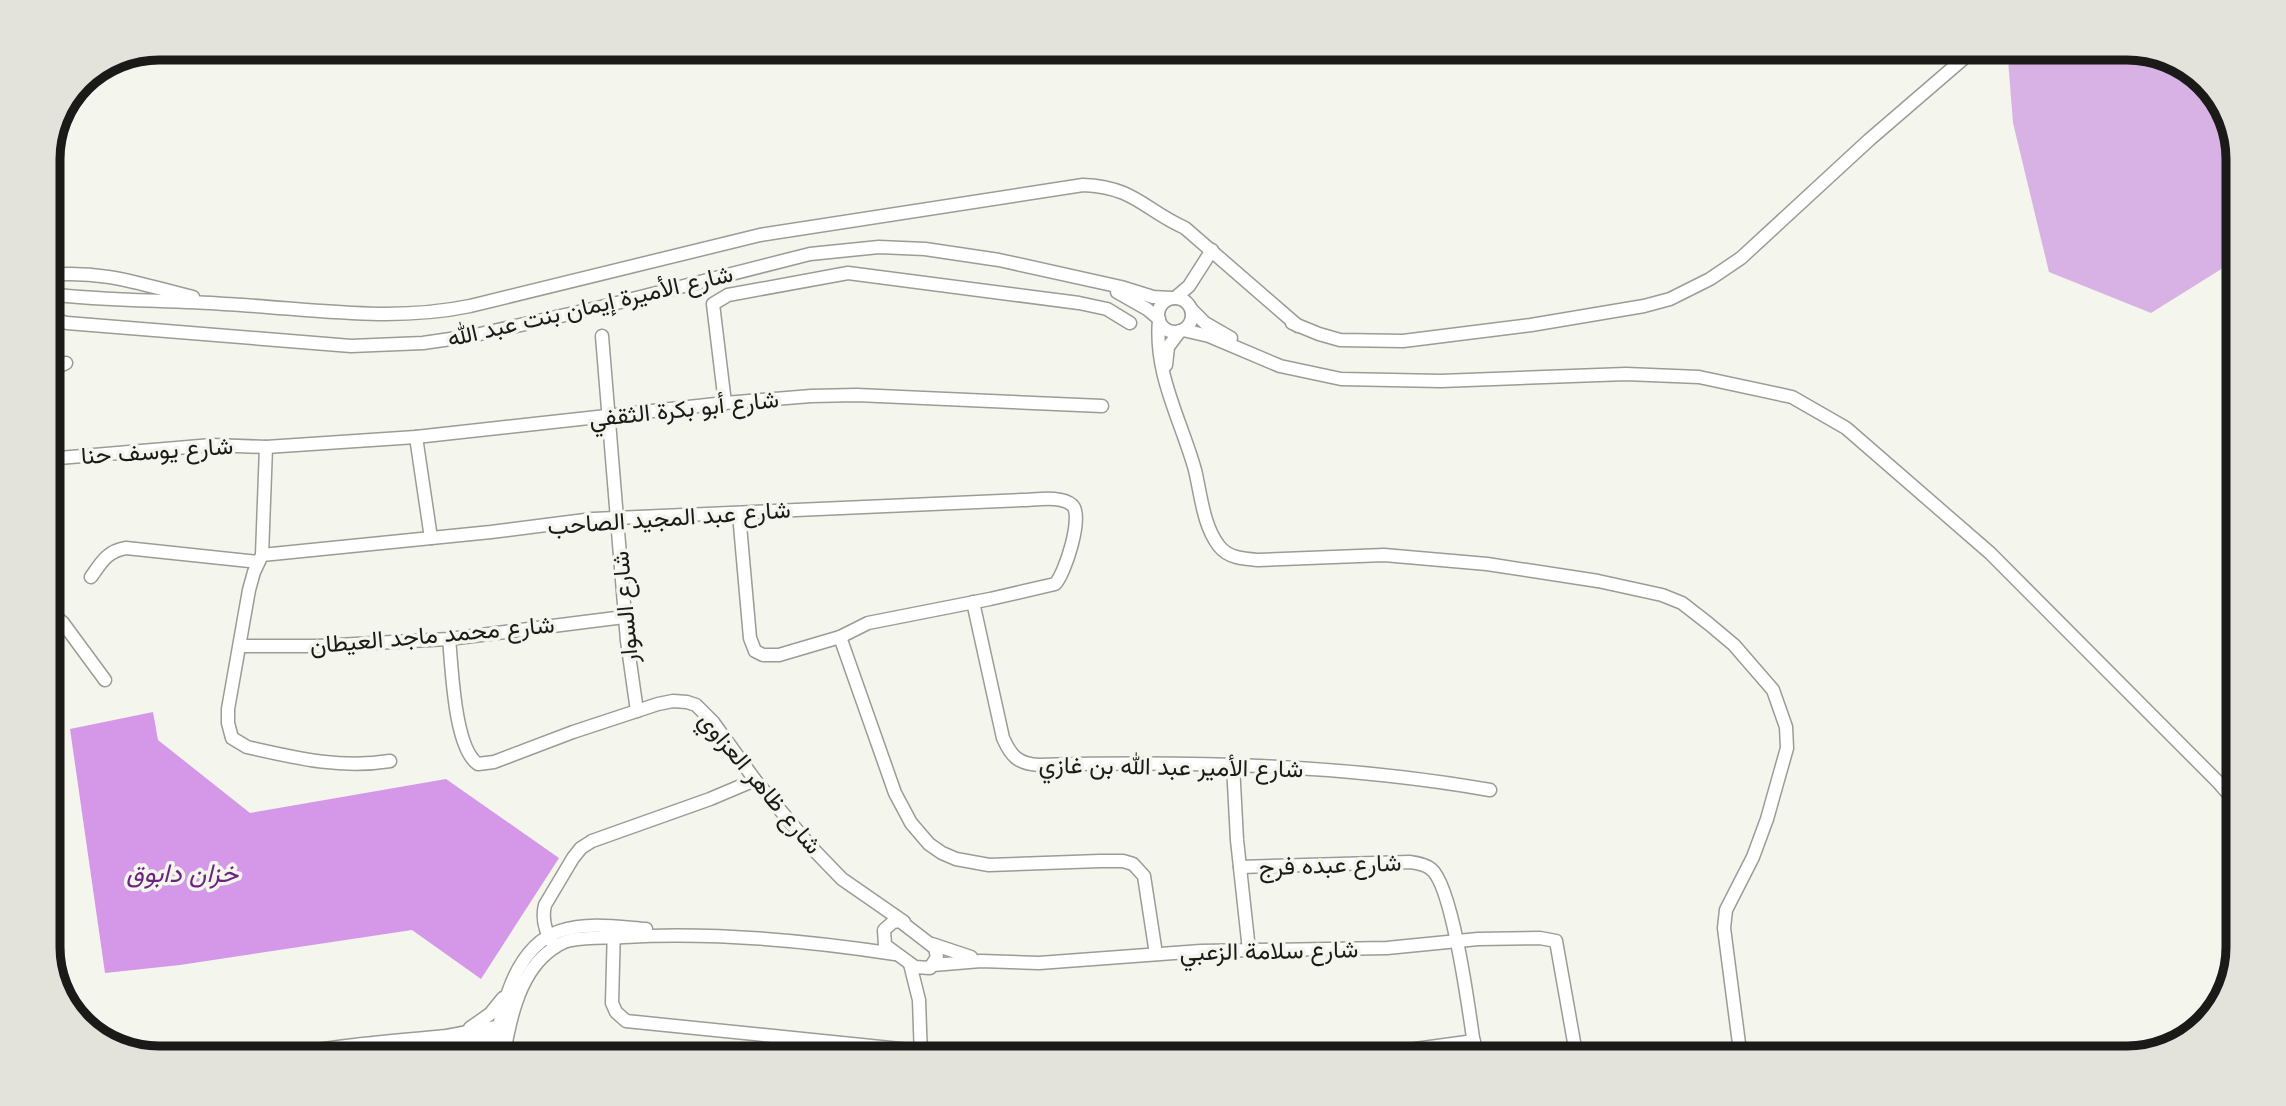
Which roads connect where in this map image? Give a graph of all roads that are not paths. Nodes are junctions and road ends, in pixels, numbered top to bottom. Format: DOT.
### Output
graph roads {
  1 [pos="1962,60"];
  2 [pos="1213,256"];
  3 [pos="69,273"];
  4 [pos="60,274"];
  5 [pos="142,284"];
  6 [pos="1108,285"];
  7 [pos="60,295"];
  8 [pos="68,296"];
  9 [pos="1173,298"];
  10 [pos="141,300"];
  11 [pos="220,303"];
  12 [pos="1191,309"];
  13 [pos="1159,319"];
  14 [pos="60,321"];
  15 [pos="67,323"];
  16 [pos="1130,323"];
  17 [pos="60,324"];
  18 [pos="1182,331"];
  19 [pos="602,335"];
  20 [pos="66,363"];
  21 [pos="60,366"];
  22 [pos="1349,377"];
  23 [pos="1168,393"];
  24 [pos="725,403"];
  25 [pos="1102,406"];
  26 [pos="609,417"];
  27 [pos="416,438"];
  28 [pos="266,447"];
  29 [pos="60,458"];
  30 [pos="740,514"];
  31 [pos="617,518"];
  32 [pos="431,538"];
  33 [pos="260,558"];
  34 [pos="91,578"];
  35 [pos="973,602"];
  36 [pos="624,617"];
  37 [pos="60,620"];
  38 [pos="840,637"];
  39 [pos="449,639"];
  40 [pos="240,646"];
  41 [pos="105,680"];
  42 [pos="638,711"];
  43 [pos="390,761"];
  44 [pos="1233,765"];
  45 [pos="755,780"];
  46 [pos="1490,790"];
  47 [pos="2226,792"];
  48 [pos="1240,867"];
  49 [pos="871,901"];
  50 [pos="904,922"];
  51 [pos="614,932"];
  52 [pos="883,932"];
  53 [pos="1457,941"];
  54 [pos="551,942"];
  55 [pos="932,944"];
  56 [pos="859,948"];
  57 [pos="1249,950"];
  58 [pos="895,954"];
  59 [pos="1156,954"];
  60 [pos="981,961"];
  61 [pos="910,964"];
  62 [pos="932,966"];
  63 [pos="511,986"];
  64 [pos="919,1000"];
  65 [pos="503,1032"];
  66 [pos="468,1036"];
  67 [pos="1474,1041"];
  68 [pos="393,1046"];
  69 [pos="476,1046"];
  70 [pos="498,1046"];
  71 [pos="503,1046"];
  72 [pos="842,1046"];
  73 [pos="920,1046"];
  74 [pos="1437,1046"];
  75 [pos="1475,1046"];
  76 [pos="1575,1046"];
  77 [pos="1739,1046"];
  1 -- 2 [label="street"];
  2 -- 9 [label="street"];
  2 -- 11 [label="street"];
  2 -- 12 [label="street"];
  3 -- 4 [label="street"];
  3 -- 5 [label="street"];
  3 -- 8 [label="street"];
  5 -- 10 [label="street"];
  5 -- 11 [label="street"];
  6 -- 9 [label="street, شارع الأميرة إيمان بنت عبد الله"];
  6 -- 13 [label="street, شارع الأميرة إيمان بنت عبد الله"];
  6 -- 15 [label="street, شارع الأميرة إيمان بنت عبد الله"];
  7 -- 8 [label="street"];
  8 -- 10 [label="street"];
  9 -- 12 [label="street"];
  9 -- 13 [label="street"];
  10 -- 11 [label="street"];
  12 -- 18 [label="street"];
  12 -- 22 [label="street"];
  13 -- 18 [label="street"];
  13 -- 23 [label="street"];
  14 -- 15 [label="street, شارع الأميرة إيمان بنت عبد الله"];
  15 -- 17 [label="street, شارع الأميرة إيمان بنت عبد الله"];
  16 -- 24 [label="street, شارع الأميرة إيمان بنت عبد الله"];
  18 -- 22 [label="street"];
  18 -- 23 [label="street"];
  19 -- 26 [label="street, شارع السوار"];
  20 -- 21 [label="street"];
  22 -- 47 [label="street"];
  23 -- 77 [label="street"];
  24 -- 25 [label="street, شارع أبو بكرة الثقفي"];
  24 -- 26 [label="street, شارع أبو بكرة الثقفي"];
  26 -- 27 [label="street, شارع أبو بكرة الثقفي"];
  26 -- 31 [label="street, شارع السوار"];
  27 -- 28 [label="street, شارع أبو بكرة الثقفي"];
  27 -- 32 [label="street"];
  28 -- 29 [label="street, شارع يوسف حنا"];
  28 -- 33 [label="street"];
  30 -- 31 [label="street, شارع عبد المجيد الصاحب"];
  30 -- 35 [label="street, شارع عبد المجيد الصاحب"];
  30 -- 38 [label="street"];
  31 -- 32 [label="street, شارع عبد المجيد الصاحب"];
  31 -- 36 [label="street, شارع السوار"];
  32 -- 33 [label="street, شارع عبد المجيد الصاحب"];
  33 -- 34 [label="street, شارع عبد المجيد الصاحب"];
  33 -- 40 [label="street"];
  35 -- 38 [label="street"];
  35 -- 44 [label="street, شارع الأمير عبد الله بن غازي"];
  36 -- 39 [label="street, شارع محمد ماجد العيطان"];
  36 -- 42 [label="street, شارع السوار"];
  37 -- 41 [label="street"];
  38 -- 59 [label="street"];
  39 -- 40 [label="street, شارع محمد ماجد العيطان"];
  39 -- 42 [label="street, شارع ظاهر العزاوي"];
  40 -- 43 [label="street"];
  42 -- 45 [label="street, شارع ظاهر العزاوي"];
  44 -- 46 [label="street, شارع الأمير عبد الله بن غازي"];
  44 -- 48 [label="street"];
  45 -- 49 [label="street, شارع ظاهر العزاوي"];
  45 -- 54 [label="street"];
  48 -- 53 [label="street, شارع عبده فرج"];
  48 -- 57 [label="street"];
  49 -- 50 [label="street, شارع ظاهر العزاوي"];
  49 -- 52 [label="street, شارع ظاهر العزاوي"];
  50 -- 52 [label="street"];
  50 -- 55 [label="street, شارع ظاهر العزاوي"];
  51 -- 54 [label="street"];
  51 -- 56 [label="street"];
  51 -- 72 [label="street"];
  52 -- 56 [label="street"];
  52 -- 58 [label="street, شارع ظاهر العزاوي"];
  53 -- 57 [label="street, شارع سلامة الزعبي"];
  53 -- 67 [label="street, شارع عبده فرج"];
  53 -- 76 [label="street, شارع سلامة الزعبي"];
  54 -- 63 [label="street"];
  54 -- 65 [label="street"];
  55 -- 60 [label="street, شارع سلامة الزعبي"];
  55 -- 62 [label="street"];
  56 -- 58 [label="street"];
  57 -- 59 [label="street, شارع سلامة الزعبي"];
  58 -- 61 [label="street"];
  59 -- 60 [label="street, شارع سلامة الزعبي"];
  60 -- 62 [label="street, شارع سلامة الزعبي"];
  61 -- 62 [label="street, شارع سلامة الزعبي"];
  61 -- 64 [label="street"];
  62 -- 64 [label="street"];
  63 -- 65 [label="street"];
  63 -- 66 [label="street"];
  64 -- 73 [label="street"];
  65 -- 66 [label="street"];
  65 -- 70 [label="street"];
  65 -- 71 [label="street"];
  66 -- 68 [label="street"];
  66 -- 69 [label="street"];
  67 -- 74 [label="street"];
  67 -- 75 [label="street, شارع عبده فرج"];
}
